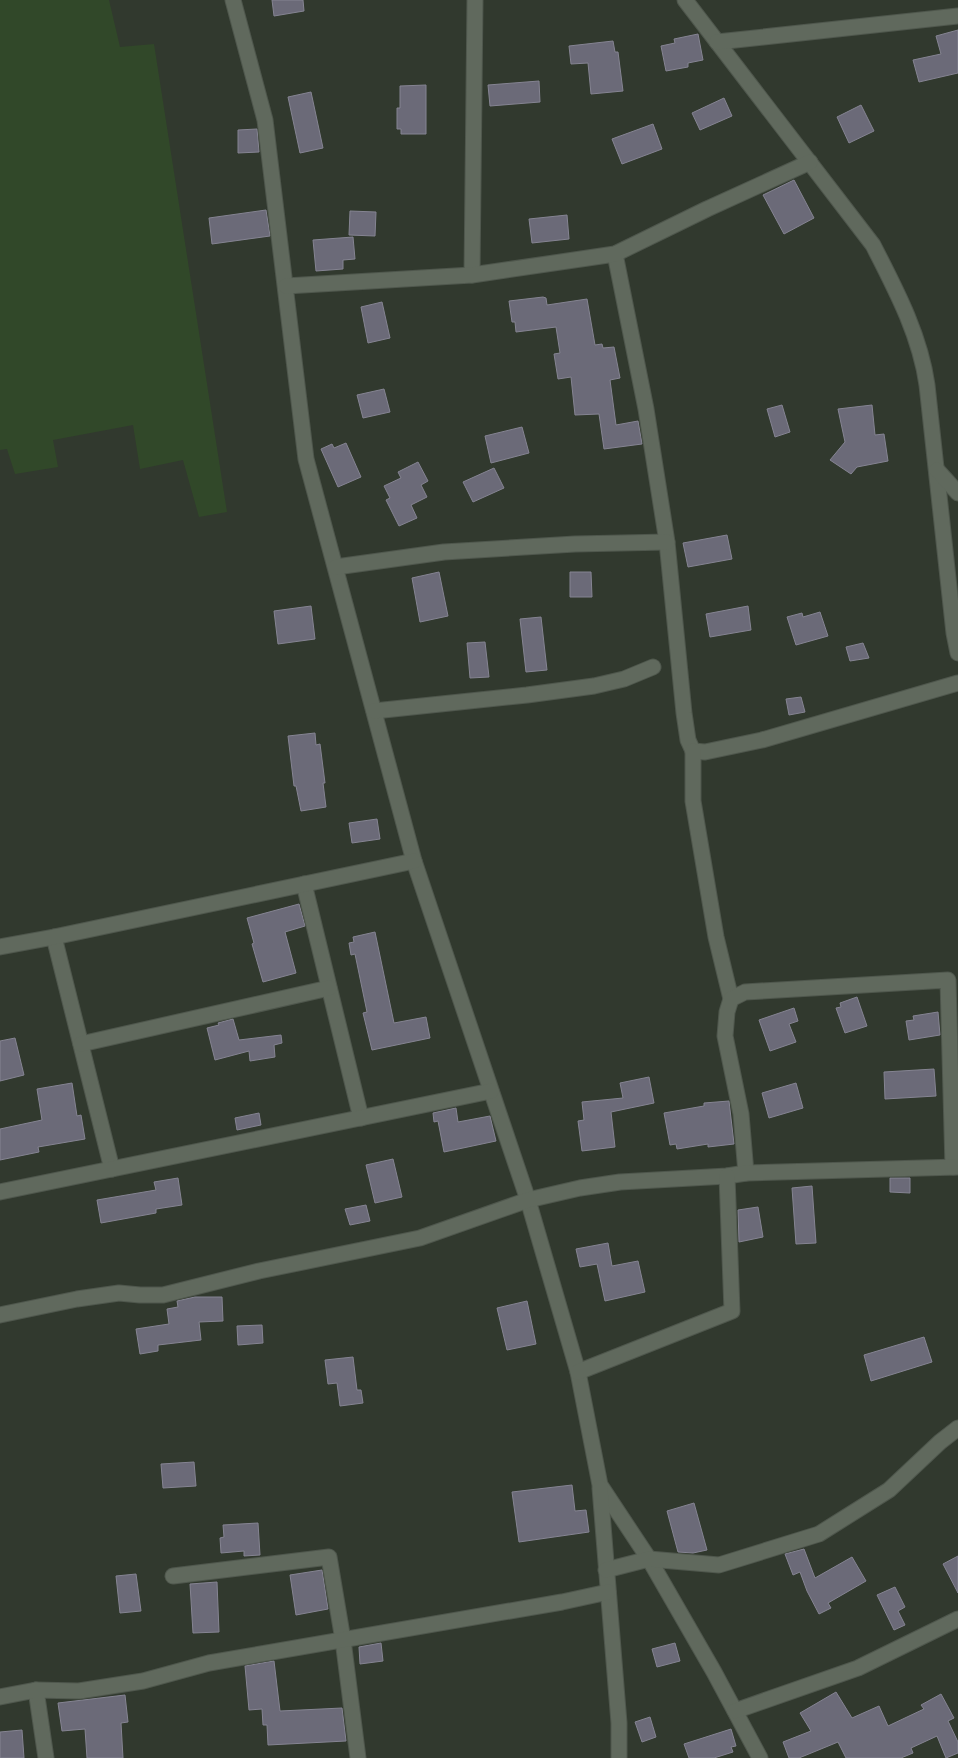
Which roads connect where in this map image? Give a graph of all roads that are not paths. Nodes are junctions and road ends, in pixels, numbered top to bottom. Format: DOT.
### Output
graph roads {
  1 [pos="233,0"];
  2 [pos="476,0"];
  3 [pos="685,0"];
  4 [pos="958,16"];
  5 [pos="717,42"];
  6 [pos="810,162"];
  7 [pos="614,254"];
  8 [pos="472,275"];
  9 [pos="286,286"];
  10 [pos="937,470"];
  11 [pos="958,493"];
  12 [pos="667,542"];
  13 [pos="336,566"];
  14 [pos="958,653"];
  15 [pos="653,667"];
  16 [pos="958,683"];
  17 [pos="374,711"];
  18 [pos="693,751"];
  19 [pos="414,861"];
  20 [pos="304,884"];
  21 [pos="54,937"];
  22 [pos="0,947"];
  23 [pos="953,980"];
  24 [pos="329,988"];
  25 [pos="730,999"];
  26 [pos="81,1044"];
  27 [pos="491,1091"];
  28 [pos="361,1118"];
  29 [pos="956,1167"];
  30 [pos="112,1170"];
  31 [pos="746,1173"];
  32 [pos="726,1176"];
  33 [pos="0,1192"];
  34 [pos="528,1200"];
  35 [pos="0,1316"];
  36 [pos="578,1372"];
  37 [pos="958,1428"];
  38 [pos="600,1485"];
  39 [pos="649,1560"];
  40 [pos="606,1570"];
  41 [pos="173,1576"];
  42 [pos="608,1592"];
  43 [pos="958,1619"];
  44 [pos="343,1640"];
  45 [pos="36,1690"];
  46 [pos="0,1697"];
  47 [pos="735,1711"];
  48 [pos="46,1758"];
  49 [pos="358,1758"];
  50 [pos="618,1758"];
  51 [pos="760,1758"];
  1 -- 9 [label="street"];
  2 -- 8 [label="street"];
  3 -- 5 [label="street"];
  4 -- 5 [label="street"];
  5 -- 6 [label="street"];
  6 -- 7 [label="street"];
  6 -- 10 [label="street"];
  7 -- 8 [label="street"];
  7 -- 12 [label="street"];
  8 -- 9 [label="street"];
  9 -- 13 [label="street"];
  10 -- 11 [label="street"];
  10 -- 14 [label="street"];
  12 -- 13 [label="street"];
  12 -- 18 [label="street"];
  13 -- 17 [label="street"];
  15 -- 17 [label="street"];
  16 -- 18 [label="street"];
  17 -- 19 [label="street"];
  18 -- 25 [label="street"];
  19 -- 20 [label="street"];
  19 -- 27 [label="street"];
  20 -- 21 [label="street"];
  20 -- 24 [label="street"];
  21 -- 22 [label="street"];
  21 -- 26 [label="street"];
  23 -- 25 [label="street"];
  23 -- 29 [label="street"];
  24 -- 26 [label="street"];
  24 -- 28 [label="street"];
  25 -- 31 [label="street"];
  26 -- 30 [label="street"];
  27 -- 28 [label="street"];
  27 -- 34 [label="street"];
  28 -- 30 [label="street"];
  29 -- 31 [label="street"];
  30 -- 33 [label="street"];
  31 -- 32 [label="street"];
  32 -- 34 [label="street"];
  32 -- 36 [label="street"];
  34 -- 35 [label="street"];
  34 -- 36 [label="street"];
  36 -- 38 [label="street"];
  37 -- 39 [label="street"];
  38 -- 39 [label="street"];
  38 -- 40 [label="street"];
  39 -- 40 [label="street"];
  39 -- 47 [label="street"];
  40 -- 42 [label="street"];
  41 -- 44 [label="street"];
  42 -- 44 [label="street"];
  42 -- 50 [label="street"];
  43 -- 47 [label="street"];
  44 -- 45 [label="street"];
  44 -- 49 [label="street"];
  45 -- 46 [label="street"];
  45 -- 48 [label="street"];
  47 -- 51 [label="street"];
}
